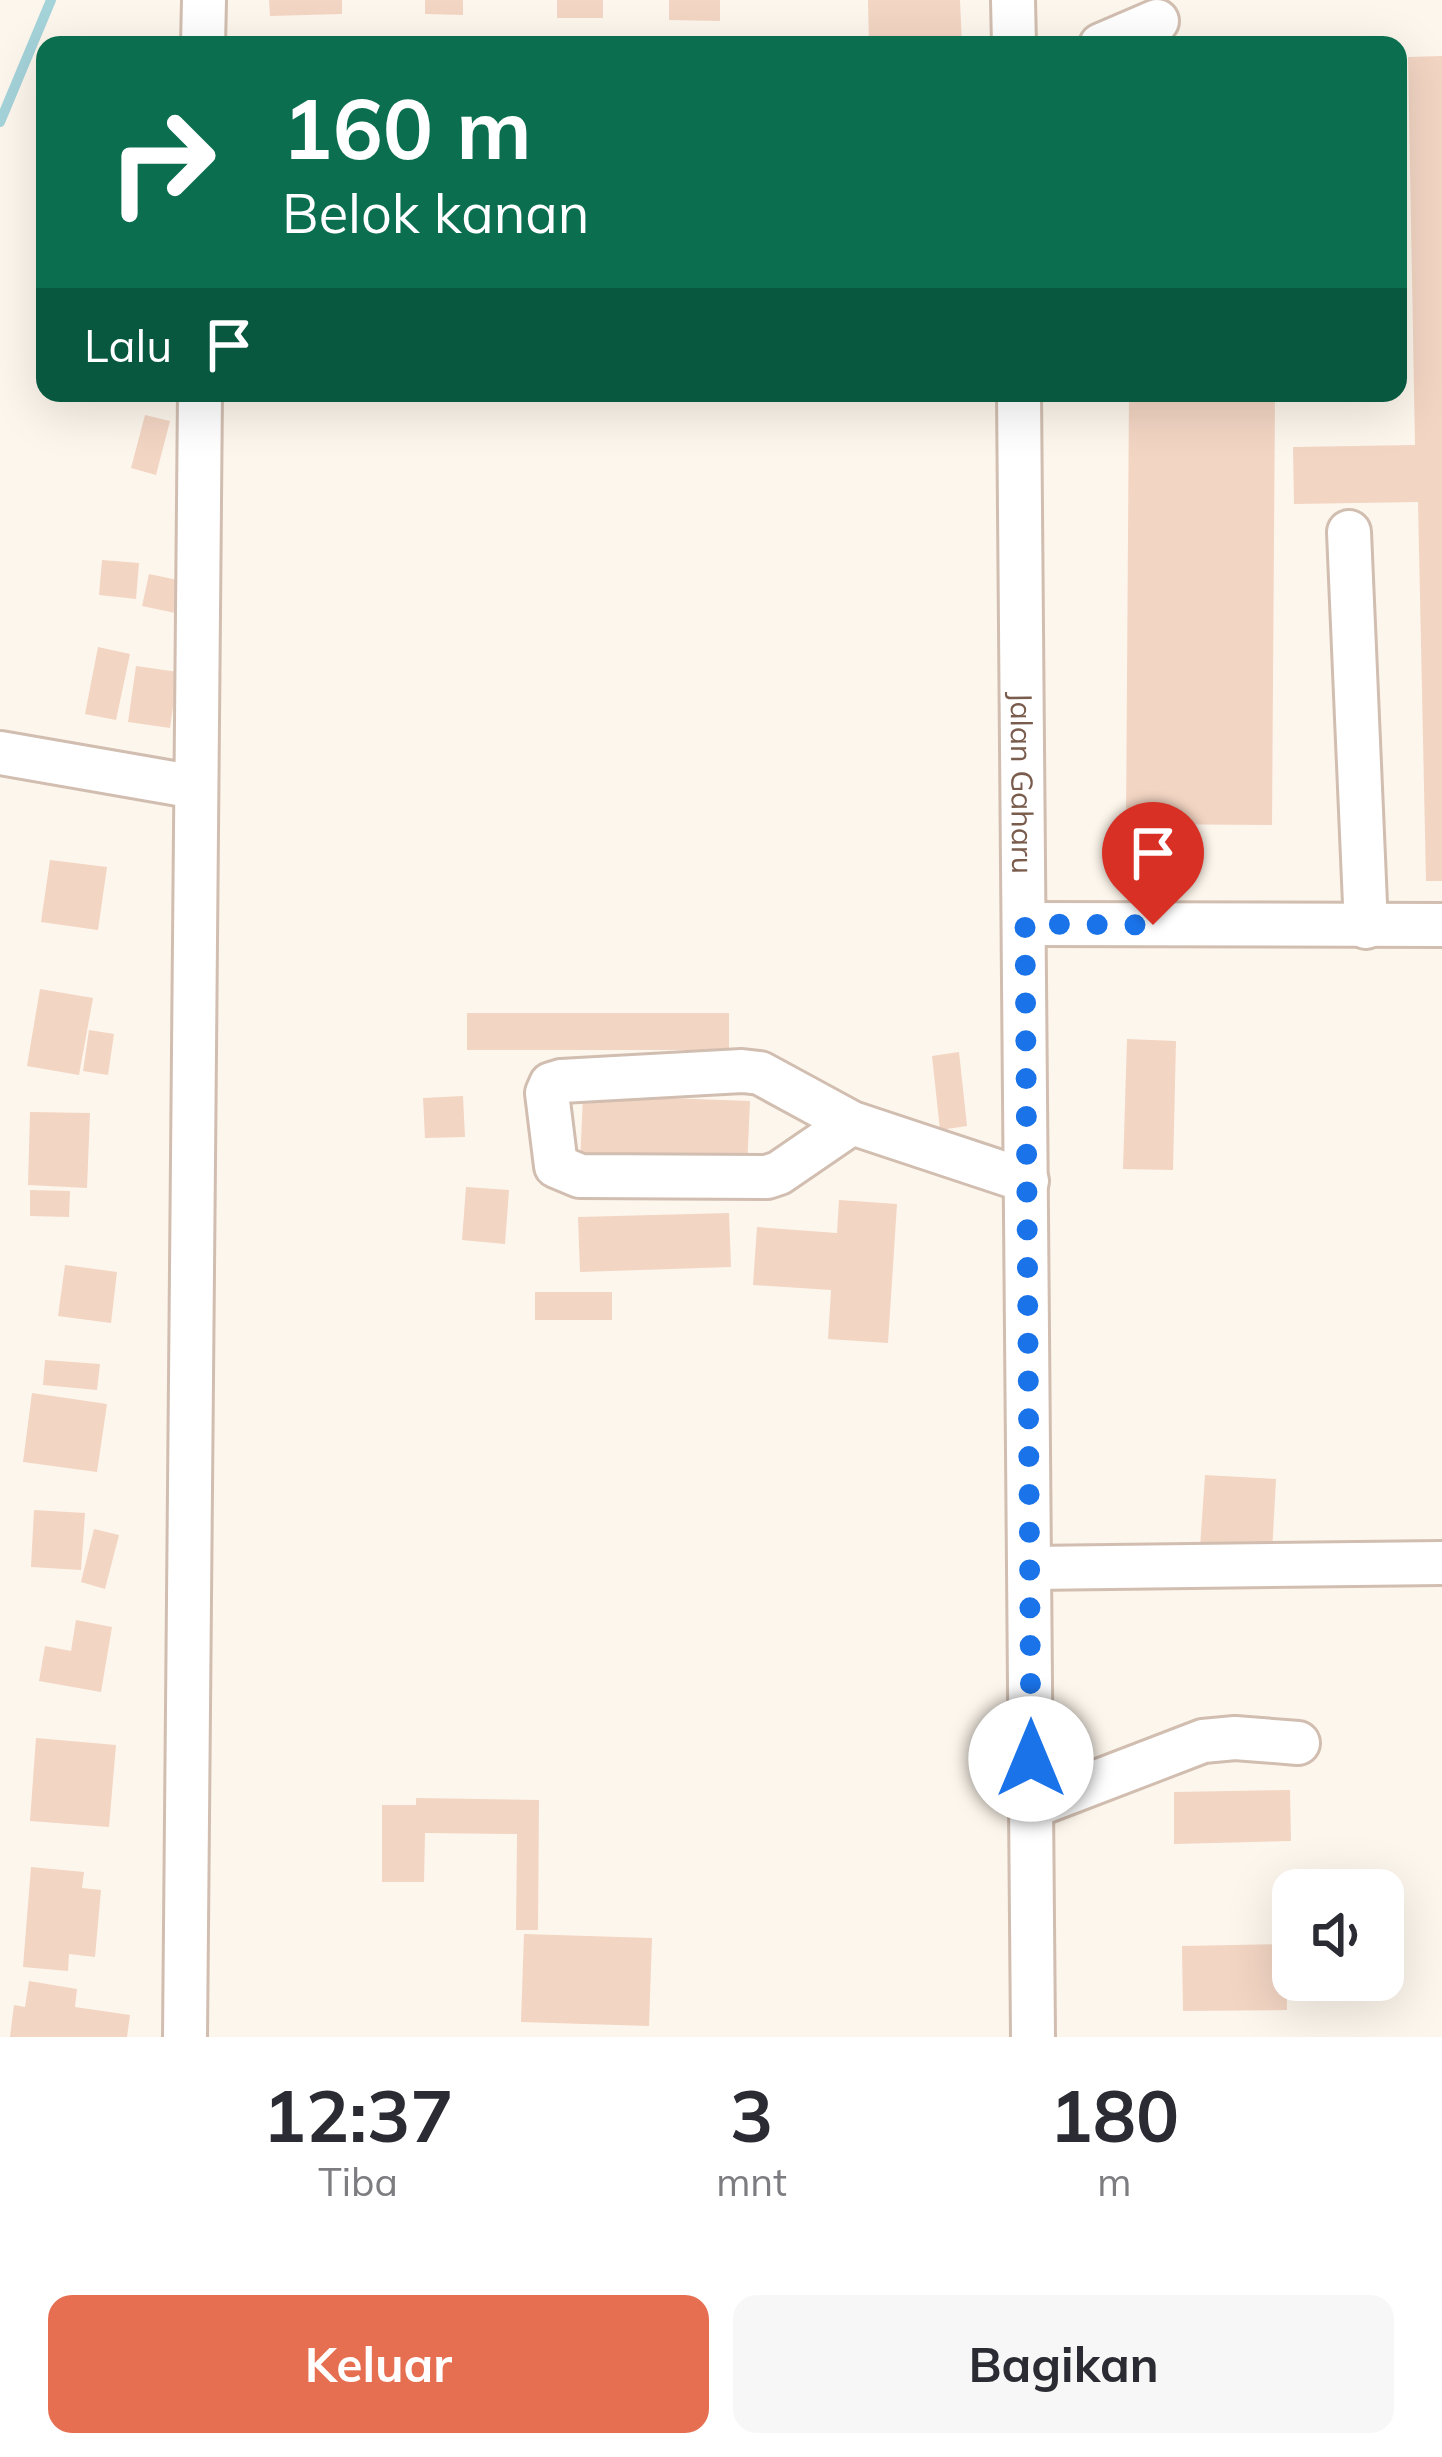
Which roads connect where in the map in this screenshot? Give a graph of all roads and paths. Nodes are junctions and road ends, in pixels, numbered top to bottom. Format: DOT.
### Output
graph roads {
  1 [pos="204,0"];
  2 [pos="1013,0"];
  3 [pos="1157,21"];
  4 [pos="203,36"];
  5 [pos="1014,36"];
  6 [pos="1122,36"];
  7 [pos="200,402"];
  8 [pos="1018,402"];
  9 [pos="1349,532"];
  10 [pos="0,753"];
  11 [pos="196,788"];
  12 [pos="1025,924"];
  13 [pos="1442,925"];
  14 [pos="1366,927"];
  15 [pos="852,1123"];
  16 [pos="1027,1181"];
  17 [pos="1442,1563"];
  18 [pos="1030,1568"];
  19 [pos="1298,1743"];
  20 [pos="1031,1807"];
  21 [pos="184,2037"];
  22 [pos="1033,2037"];
  1 -- 4 [label="street"];
  2 -- 5 [label="street"];
  3 -- 6 [label="street"];
  7 -- 11 [label="street"];
  8 -- 12 [label="street, Jalan Gaharu"];
  9 -- 14 [label="street"];
  10 -- 11 [label="street"];
  11 -- 21 [label="street"];
  12 -- 14 [label="street"];
  12 -- 16 [label="street, Jalan Gaharu"];
  13 -- 14 [label="street"];
  15 -- 15 [label="street"];
  15 -- 16 [label="street"];
  16 -- 18 [label="street, Jalan Gaharu"];
  17 -- 18 [label="street"];
  18 -- 20 [label="street, Jalan Gaharu"];
  19 -- 20 [label="street"];
  20 -- 22 [label="street, Jalan Gaharu"];
}
